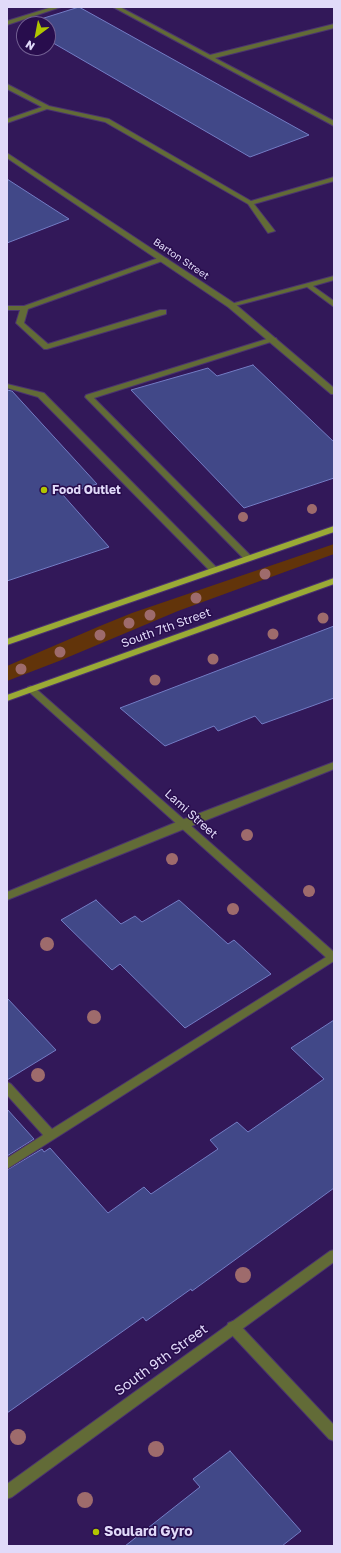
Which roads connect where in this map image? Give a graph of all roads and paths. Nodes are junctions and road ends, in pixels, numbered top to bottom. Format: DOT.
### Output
graph roads {
  1 [pos="58,7"];
  2 [pos="116,7"];
  3 [pos="7,23"];
  4 [pos="334,26"];
  5 [pos="210,57"];
  6 [pos="7,86"];
  7 [pos="47,107"];
  8 [pos="7,121"];
  9 [pos="334,124"];
  10 [pos="7,155"];
  11 [pos="334,179"];
  12 [pos="250,203"];
  13 [pos="271,231"];
  14 [pos="164,259"];
  15 [pos="334,278"];
  16 [pos="308,284"];
  17 [pos="231,305"];
  18 [pos="334,305"];
  19 [pos="7,308"];
  20 [pos="25,308"];
  21 [pos="163,312"];
  22 [pos="273,340"];
  23 [pos="7,386"];
  24 [pos="334,392"];
  25 [pos="334,529"];
  26 [pos="248,558"];
  27 [pos="214,570"];
  28 [pos="334,581"];
  29 [pos="7,642"];
  30 [pos="31,689"];
  31 [pos="7,698"];
  32 [pos="334,765"];
  33 [pos="183,824"];
  34 [pos="7,896"];
  35 [pos="334,957"];
  36 [pos="7,1087"];
  37 [pos="51,1136"];
  38 [pos="7,1164"];
  39 [pos="334,1255"];
  40 [pos="232,1327"];
  41 [pos="334,1435"];
  42 [pos="7,1492"];
  1 -- 3 [label="street"];
  2 -- 5 [label="street"];
  4 -- 5 [label="street"];
  5 -- 9 [label="street"];
  6 -- 7 [label="street"];
  7 -- 8 [label="street"];
  7 -- 12 [label="street"];
  10 -- 14 [label="street, Barton Street"];
  11 -- 12 [label="street"];
  12 -- 13 [label="street"];
  14 -- 17 [label="street, Barton Street"];
  14 -- 20 [label="street"];
  15 -- 16 [label="street"];
  16 -- 17 [label="street"];
  16 -- 18 [label="street"];
  17 -- 22 [label="street, Barton Street"];
  19 -- 20 [label="street"];
  20 -- 21 [label="street"];
  22 -- 24 [label="street, Barton Street"];
  22 -- 26 [label="street"];
  23 -- 27 [label="street"];
  25 -- 26 [label="main road"];
  26 -- 27 [label="main road"];
  27 -- 29 [label="main road"];
  28 -- 30 [label="main road, South 7th Street"];
  30 -- 31 [label="main road, South 7th Street"];
  30 -- 33 [label="street, Lami Street"];
  32 -- 33 [label="street"];
  33 -- 34 [label="street"];
  33 -- 35 [label="street, Lami Street"];
  35 -- 37 [label="street"];
  36 -- 37 [label="street"];
  37 -- 38 [label="street"];
  39 -- 40 [label="street, South 9th Street"];
  40 -- 41 [label="street"];
  40 -- 42 [label="street, South 9th Street"];
}
